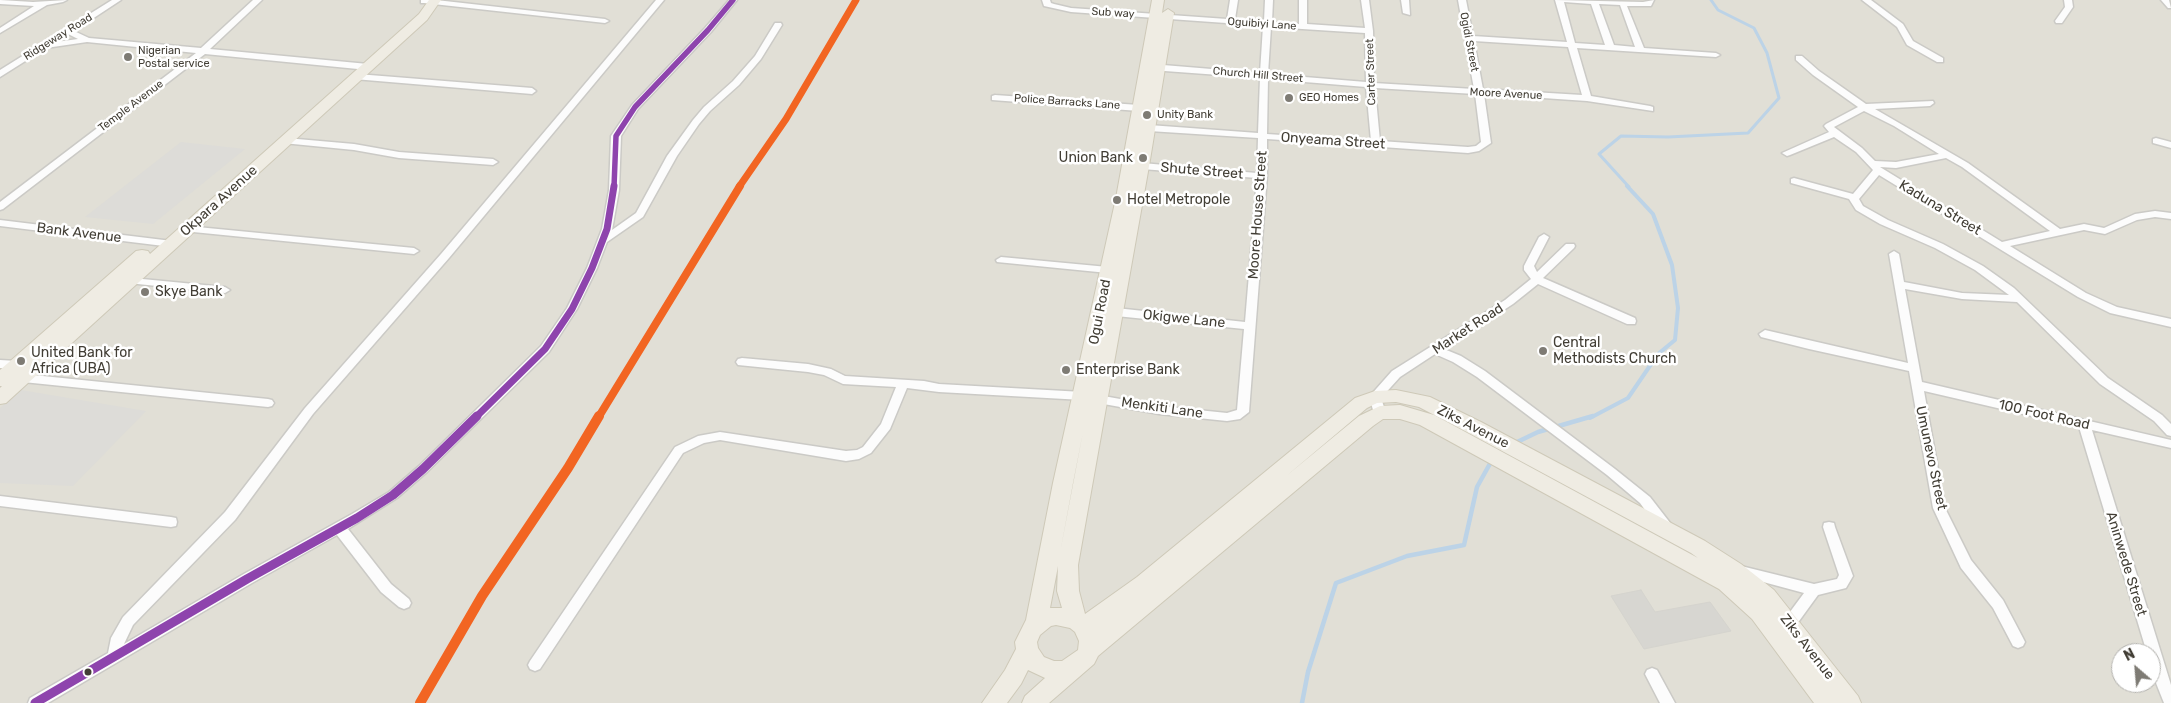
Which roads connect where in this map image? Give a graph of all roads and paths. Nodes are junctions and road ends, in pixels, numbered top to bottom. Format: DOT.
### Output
graph roads {
  1 [pos="63,0"];
  2 [pos="117,0"];
  3 [pos="258,0"];
  4 [pos="660,0"];
  5 [pos="732,0"];
  6 [pos="1046,0"];
  7 [pos="1170,0"];
  8 [pos="1234,0"];
  9 [pos="1270,0"];
  10 [pos="1303,0"];
  11 [pos="1365,0"];
  12 [pos="1405,0"];
  13 [pos="1462,0"];
  14 [pos="1560,0"];
  15 [pos="1866,0"];
  16 [pos="2068,0"];
  17 [pos="2165,0"];
  18 [pos="429,1"];
  19 [pos="1595,1"];
  20 [pos="0,2"];
  21 [pos="1649,2"];
  22 [pos="45,3"];
  23 [pos="1623,4"];
  24 [pos="2171,6"];
  25 [pos="1160,11"];
  26 [pos="1407,13"];
  27 [pos="605,21"];
  28 [pos="2059,21"];
  29 [pos="1230,22"];
  30 [pos="778,25"];
  31 [pos="1267,25"];
  32 [pos="1303,27"];
  33 [pos="0,31"];
  34 [pos="68,31"];
  35 [pos="1370,31"];
  36 [pos="1469,38"];
  37 [pos="87,40"];
  38 [pos="1572,44"];
  39 [pos="43,46"];
  40 [pos="1610,47"];
  41 [pos="1640,49"];
  42 [pos="202,52"];
  43 [pos="1716,55"];
  44 [pos="1799,58"];
  45 [pos="1940,60"];
  46 [pos="1153,67"];
  47 [pos="360,70"];
  48 [pos="0,74"];
  49 [pos="1264,75"];
  50 [pos="1370,85"];
  51 [pos="532,91"];
  52 [pos="1479,92"];
  53 [pos="995,98"];
  54 [pos="1587,98"];
  55 [pos="1930,103"];
  56 [pos="1864,107"];
  57 [pos="1139,108"];
  58 [pos="1650,109"];
  59 [pos="309,113"];
  60 [pos="1149,128"];
  61 [pos="1835,134"];
  62 [pos="1263,135"];
  63 [pos="286,141"];
  64 [pos="2156,141"];
  65 [pos="1486,143"];
  66 [pos="1376,144"];
  67 [pos="2171,145"];
  68 [pos="1787,153"];
  69 [pos="1946,155"];
  70 [pos="493,162"];
  71 [pos="1142,166"];
  72 [pos="1876,167"];
  73 [pos="1262,176"];
  74 [pos="1794,181"];
  75 [pos="1855,197"];
  76 [pos="0,207"];
  77 [pos="2171,216"];
  78 [pos="0,223"];
  79 [pos="187,229"];
  80 [pos="2059,233"];
  81 [pos="1544,237"];
  82 [pos="602,241"];
  83 [pos="164,243"];
  84 [pos="2002,245"];
  85 [pos="1570,246"];
  86 [pos="414,251"];
  87 [pos="1894,254"];
  88 [pos="1001,260"];
  89 [pos="1108,270"];
  90 [pos="1537,279"];
  91 [pos="132,281"];
  92 [pos="1899,284"];
  93 [pos="225,290"];
  94 [pos="2018,299"];
  95 [pos="1116,312"];
  96 [pos="1631,321"];
  97 [pos="2171,323"];
  98 [pos="1251,326"];
  99 [pos="1765,334"];
  100 [pos="1436,350"];
  101 [pos="742,362"];
  102 [pos="0,364"];
  103 [pos="1914,368"];
  104 [pos="20,372"];
  105 [pos="0,380"];
  106 [pos="902,384"];
  107 [pos="1917,385"];
  108 [pos="0,398"];
  109 [pos="1090,398"];
  110 [pos="268,402"];
  111 [pos="1378,405"];
  112 [pos="1227,417"];
  113 [pos="2084,425"];
  114 [pos="2171,432"];
  115 [pos="2171,444"];
  116 [pos="1546,478"];
  117 [pos="0,501"];
  118 [pos="171,522"];
  119 [pos="1829,526"];
  120 [pos="339,528"];
  121 [pos="1668,531"];
  122 [pos="1734,570"];
  123 [pos="1814,590"];
  124 [pos="404,603"];
  125 [pos="1080,623"];
  126 [pos="1036,624"];
  127 [pos="1790,624"];
  128 [pos="2018,642"];
  129 [pos="1090,649"];
  130 [pos="1026,650"];
  131 [pos="114,658"];
  132 [pos="535,665"];
  133 [pos="1072,668"];
  134 [pos="1652,674"];
  135 [pos="35,703"];
  136 [pos="993,703"];
  137 [pos="1033,703"];
  138 [pos="1668,703"];
  139 [pos="1828,703"];
  140 [pos="1850,703"];
  141 [pos="2171,703"];
  1 -- 22 [label="street"];
  2 -- 34 [label="street, Ridgeway Road"];
  3 -- 42 [label="street, Temple Avenue"];
  4 -- 131 [label="street"];
  5 -- 82 [label="street"];
  6 -- 25 [label="street, Sub way"];
  7 -- 25 [label="main road, Ogui Road"];
  8 -- 29 [label="street"];
  9 -- 31 [label="street, Moore House Street"];
  10 -- 32 [label="street"];
  11 -- 35 [label="street, Carter Street"];
  12 -- 26 [label="street"];
  13 -- 36 [label="street, Ogidi Street"];
  14 -- 19 [label="street"];
  14 -- 38 [label="street"];
  15 -- 45 [label="street"];
  16 -- 28 [label="street"];
  17 -- 24 [label="street"];
  18 -- 27 [label="street"];
  18 -- 47 [label="main road, Okpara Avenue"];
  19 -- 23 [label="street"];
  19 -- 40 [label="street"];
  20 -- 22 [label="street"];
  21 -- 23 [label="street"];
  22 -- 33 [label="street"];
  23 -- 41 [label="street"];
  25 -- 29 [label="street, Oguibiyi Lane"];
  25 -- 46 [label="main road, Ogui Road"];
  29 -- 31 [label="street, Oguibiyi Lane"];
  30 -- 82 [label="street"];
  31 -- 32 [label="street, Oguibiyi Lane"];
  31 -- 49 [label="street, Moore House Street"];
  32 -- 35 [label="street, Oguibiyi Lane"];
  34 -- 37 [label="street"];
  34 -- 39 [label="street, Ridgeway Road"];
  35 -- 50 [label="street, Carter Street"];
  36 -- 38 [label="street"];
  36 -- 52 [label="street, Ogidi Street"];
  37 -- 39 [label="street"];
  37 -- 42 [label="street"];
  38 -- 40 [label="street"];
  38 -- 54 [label="street"];
  39 -- 48 [label="street, Ridgeway Road"];
  40 -- 41 [label="street"];
  41 -- 43 [label="street"];
  42 -- 47 [label="street"];
  42 -- 76 [label="street, Temple Avenue"];
  44 -- 56 [label="street"];
  46 -- 49 [label="street, Church Hill Street"];
  46 -- 57 [label="main road, Ogui Road"];
  46 -- 60 [label="main road, Ogui Road"];
  47 -- 51 [label="street"];
  47 -- 59 [label="main road, Okpara Avenue"];
  49 -- 50 [label="street, Church Hill Street"];
  49 -- 62 [label="street, Moore House Street"];
  50 -- 52 [label="street, Moore Avenue"];
  50 -- 66 [label="street, Carter Street"];
  52 -- 54 [label="street, Moore Avenue"];
  52 -- 65 [label="street, Ogidi Street"];
  53 -- 57 [label="street, Police Barracks Lane"];
  54 -- 58 [label="street, Moore Avenue"];
  55 -- 56 [label="street"];
  56 -- 61 [label="street"];
  56 -- 69 [label="street"];
  57 -- 89 [label="main road, Ogui Road"];
  59 -- 63 [label="main road, Okpara Avenue"];
  59 -- 83 [label="main road, Okpara Avenue"];
  60 -- 62 [label="street, Onyeama Street"];
  60 -- 71 [label="main road, Ogui Road"];
  61 -- 68 [label="street"];
  61 -- 72 [label="street, Kaduna Street"];
  62 -- 66 [label="street, Onyeama Street"];
  62 -- 73 [label="street, Moore House Street"];
  63 -- 70 [label="street"];
  63 -- 79 [label="main road, Okpara Avenue"];
  64 -- 67 [label="street"];
  65 -- 66 [label="street, Onyeama Street"];
  69 -- 72 [label="street"];
  69 -- 80 [label="street"];
  71 -- 73 [label="street, Shute Street"];
  71 -- 95 [label="main road, Ogui Road"];
  72 -- 75 [label="street"];
  72 -- 84 [label="street, Kaduna Street"];
  73 -- 98 [label="street, Moore House Street"];
  74 -- 75 [label="street"];
  75 -- 94 [label="street"];
  77 -- 80 [label="street"];
  78 -- 83 [label="street, Bank Avenue"];
  79 -- 83 [label="main road, Okpara Avenue"];
  79 -- 86 [label="street"];
  80 -- 84 [label="street"];
  81 -- 90 [label="street"];
  82 -- 120 [label="street"];
  83 -- 91 [label="main road, Okpara Avenue"];
  83 -- 104 [label="main road, Okpara Avenue"];
  84 -- 97 [label="street, Kaduna Street"];
  85 -- 90 [label="street, Market Road"];
  87 -- 92 [label="street, Umunevo Street"];
  88 -- 89 [label="street"];
  89 -- 109 [label="main road, Ogui Road"];
  90 -- 96 [label="street"];
  90 -- 100 [label="street, Market Road"];
  91 -- 93 [label="street"];
  91 -- 104 [label="main road, Okpara Avenue"];
  92 -- 94 [label="street"];
  92 -- 103 [label="street, Umunevo Street"];
  94 -- 114 [label="street"];
  95 -- 98 [label="street, Okigwe Lane"];
  95 -- 109 [label="main road, Ogui Road"];
  98 -- 112 [label="street, Moore House Street"];
  99 -- 103 [label="street"];
  100 -- 111 [label="street, Market Road"];
  100 -- 121 [label="street"];
  101 -- 106 [label="street, Menkiti Lane"];
  102 -- 104 [label="street"];
  103 -- 107 [label="street, Umunevo Street"];
  104 -- 105 [label="main road, Okpara Avenue"];
  104 -- 108 [label="main road, Okpara Avenue"];
  104 -- 110 [label="street"];
  106 -- 109 [label="street, Menkiti Lane"];
  106 -- 132 [label="street"];
  107 -- 113 [label="street, 100 Foot Road"];
  107 -- 128 [label="street, Umunevo Street"];
  109 -- 112 [label="street, Menkiti Lane"];
  109 -- 125 [label="main road, Ogui Road"];
  109 -- 126 [label="main road, Ogui Road"];
  111 -- 116 [label="main road, Ziks Avenue"];
  111 -- 125 [label="main road, Ziks Avenue"];
  111 -- 129 [label="main road"];
  113 -- 115 [label="street, 100 Foot Road"];
  113 -- 141 [label="street, Aninwede Street"];
  116 -- 121 [label="main road, Ziks Avenue"];
  116 -- 139 [label="main road, Ziks Avenue"];
  117 -- 118 [label="street"];
  119 -- 123 [label="street"];
  120 -- 124 [label="street"];
  120 -- 131 [label="street"];
  121 -- 122 [label="main road, Ziks Avenue"];
  122 -- 123 [label="street"];
  122 -- 127 [label="main road, Ziks Avenue"];
  123 -- 127 [label="street"];
  125 -- 126 [label="main road"];
  125 -- 129 [label="main road"];
  126 -- 130 [label="main road"];
  127 -- 140 [label="main road, Ziks Avenue"];
  129 -- 133 [label="main road"];
  130 -- 133 [label="main road"];
  130 -- 136 [label="main road"];
  131 -- 135 [label="street"];
  133 -- 137 [label="main road"];
  134 -- 138 [label="street"];
}
